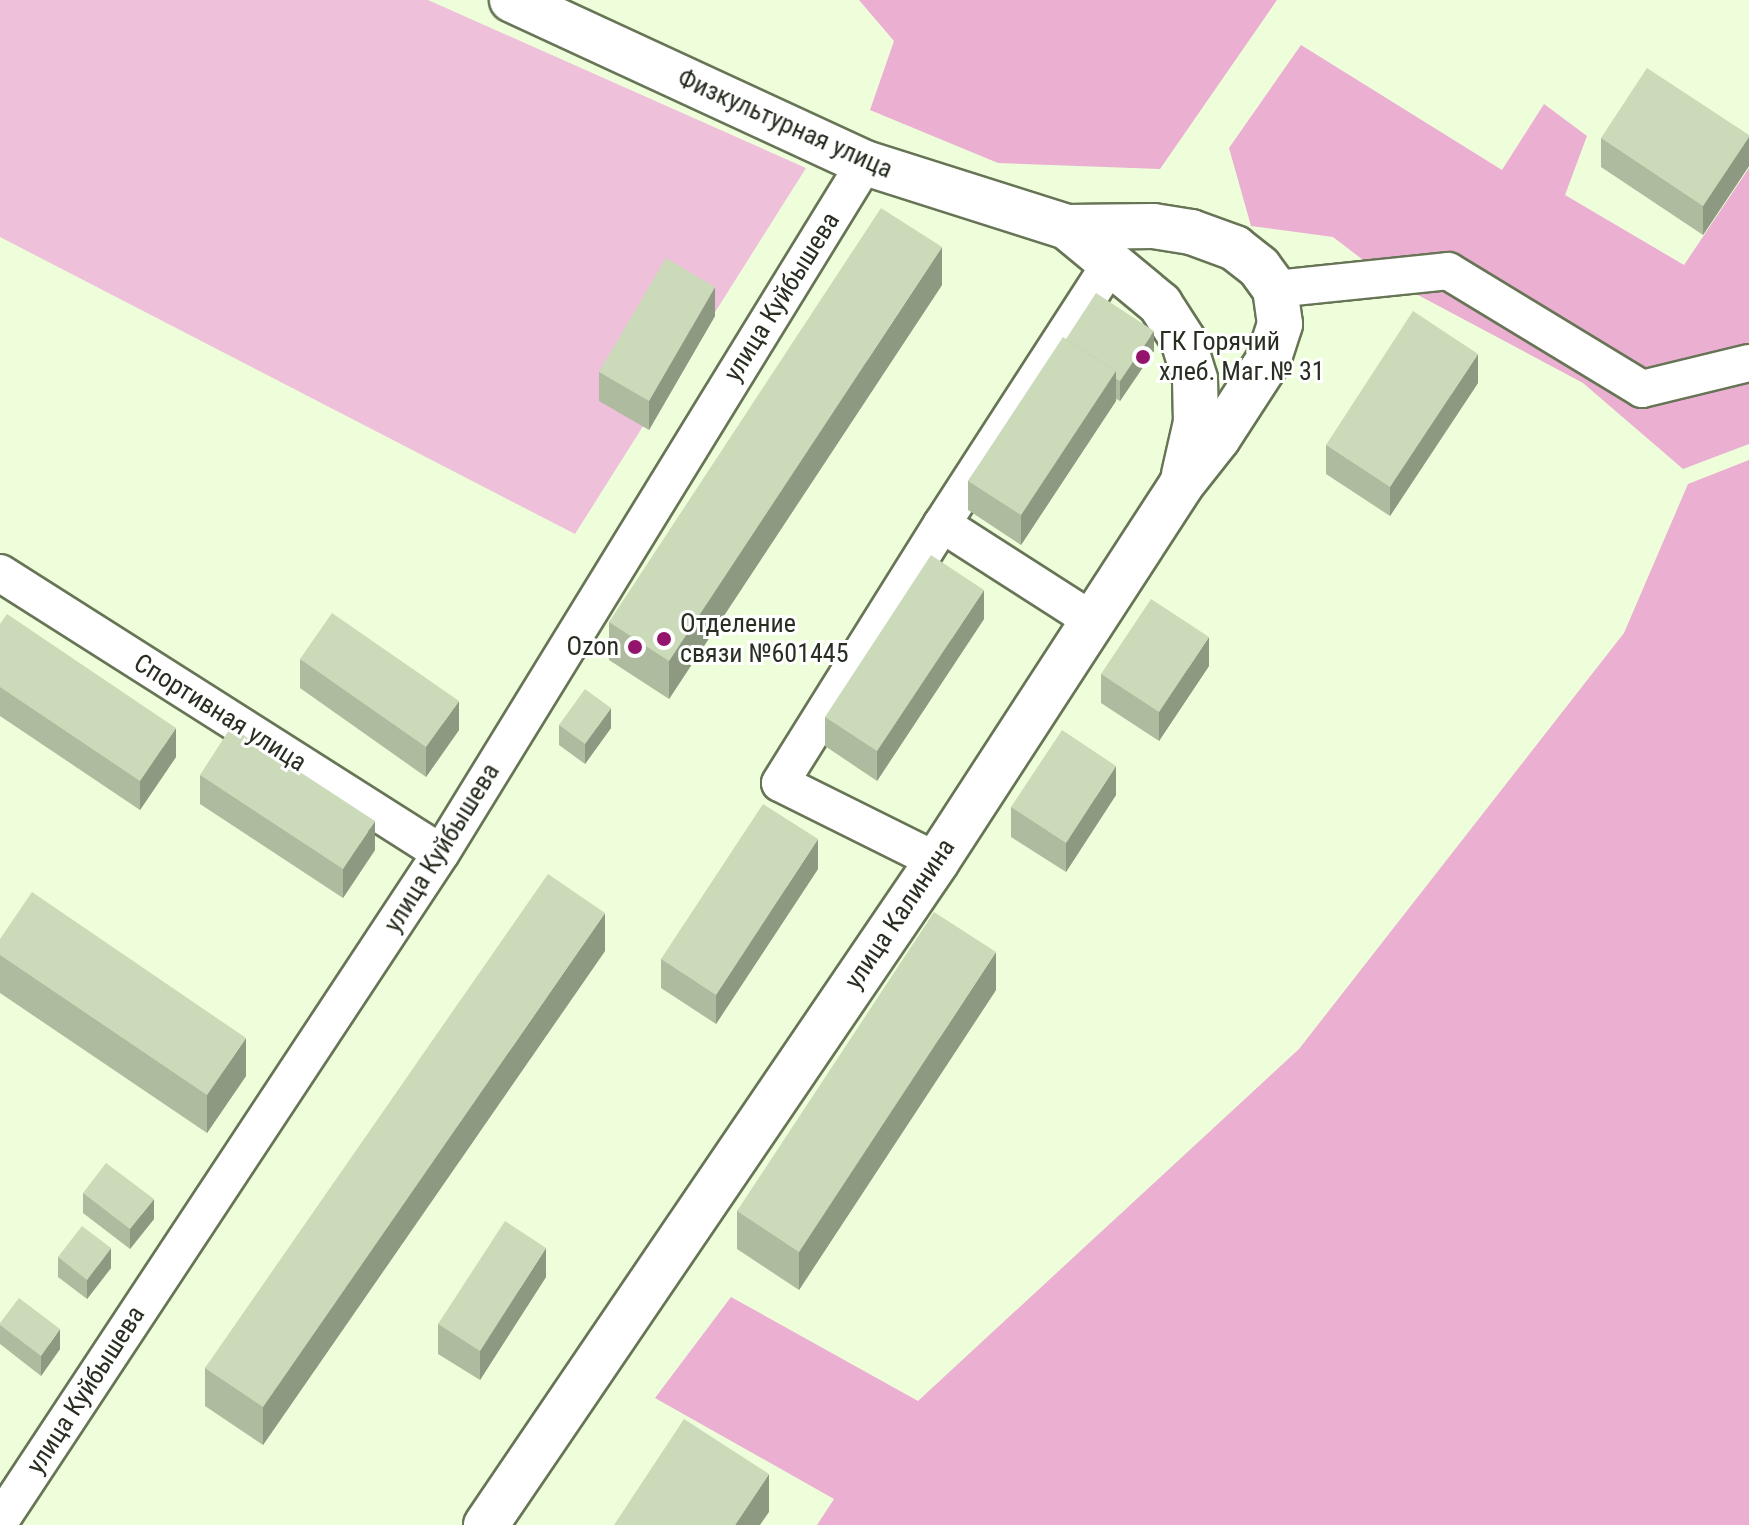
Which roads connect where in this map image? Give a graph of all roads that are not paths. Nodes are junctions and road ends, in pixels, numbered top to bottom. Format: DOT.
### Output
graph roads {
  1 [pos="512,0"];
  2 [pos="865,163"];
  3 [pos="1153,226"];
  4 [pos="1067,227"];
  5 [pos="1112,261"];
  6 [pos="1275,289"];
  7 [pos="1749,363"];
  8 [pos="1195,379"];
  9 [pos="1249,388"];
  10 [pos="1181,485"];
  11 [pos="942,524"];
  12 [pos="0,573"];
  13 [pos="1093,621"];
  14 [pos="441,853"];
  15 [pos="937,861"];
  16 [pos="0,1521"];
  17 [pos="486,1525"];
  1 -- 2 [label="main road, Физкультурная улица"];
  2 -- 4 [label="main road, Физкультурная улица"];
  2 -- 14 [label="street, улица Куйбышева"];
  3 -- 4 [label="main road, Физкультурная улица"];
  3 -- 5 [label="main road"];
  3 -- 6 [label="main road, Физкультурная улица"];
  4 -- 5 [label="main road, Физкультурная улица"];
  5 -- 8 [label="main road, Физкультурная улица"];
  5 -- 11 [label="street"];
  6 -- 7 [label="street"];
  6 -- 9 [label="main road, улица Калинина"];
  8 -- 9 [label="main road"];
  8 -- 10 [label="main road, Физкультурная улица"];
  9 -- 10 [label="main road, улица Калинина"];
  10 -- 13 [label="main road, улица Калинина"];
  11 -- 13 [label="street"];
  11 -- 15 [label="street"];
  12 -- 14 [label="street, Спортивная улица"];
  13 -- 15 [label="main road, улица Калинина"];
  14 -- 16 [label="street, улица Куйбышева"];
  15 -- 17 [label="main road, улица Калинина"];
}
